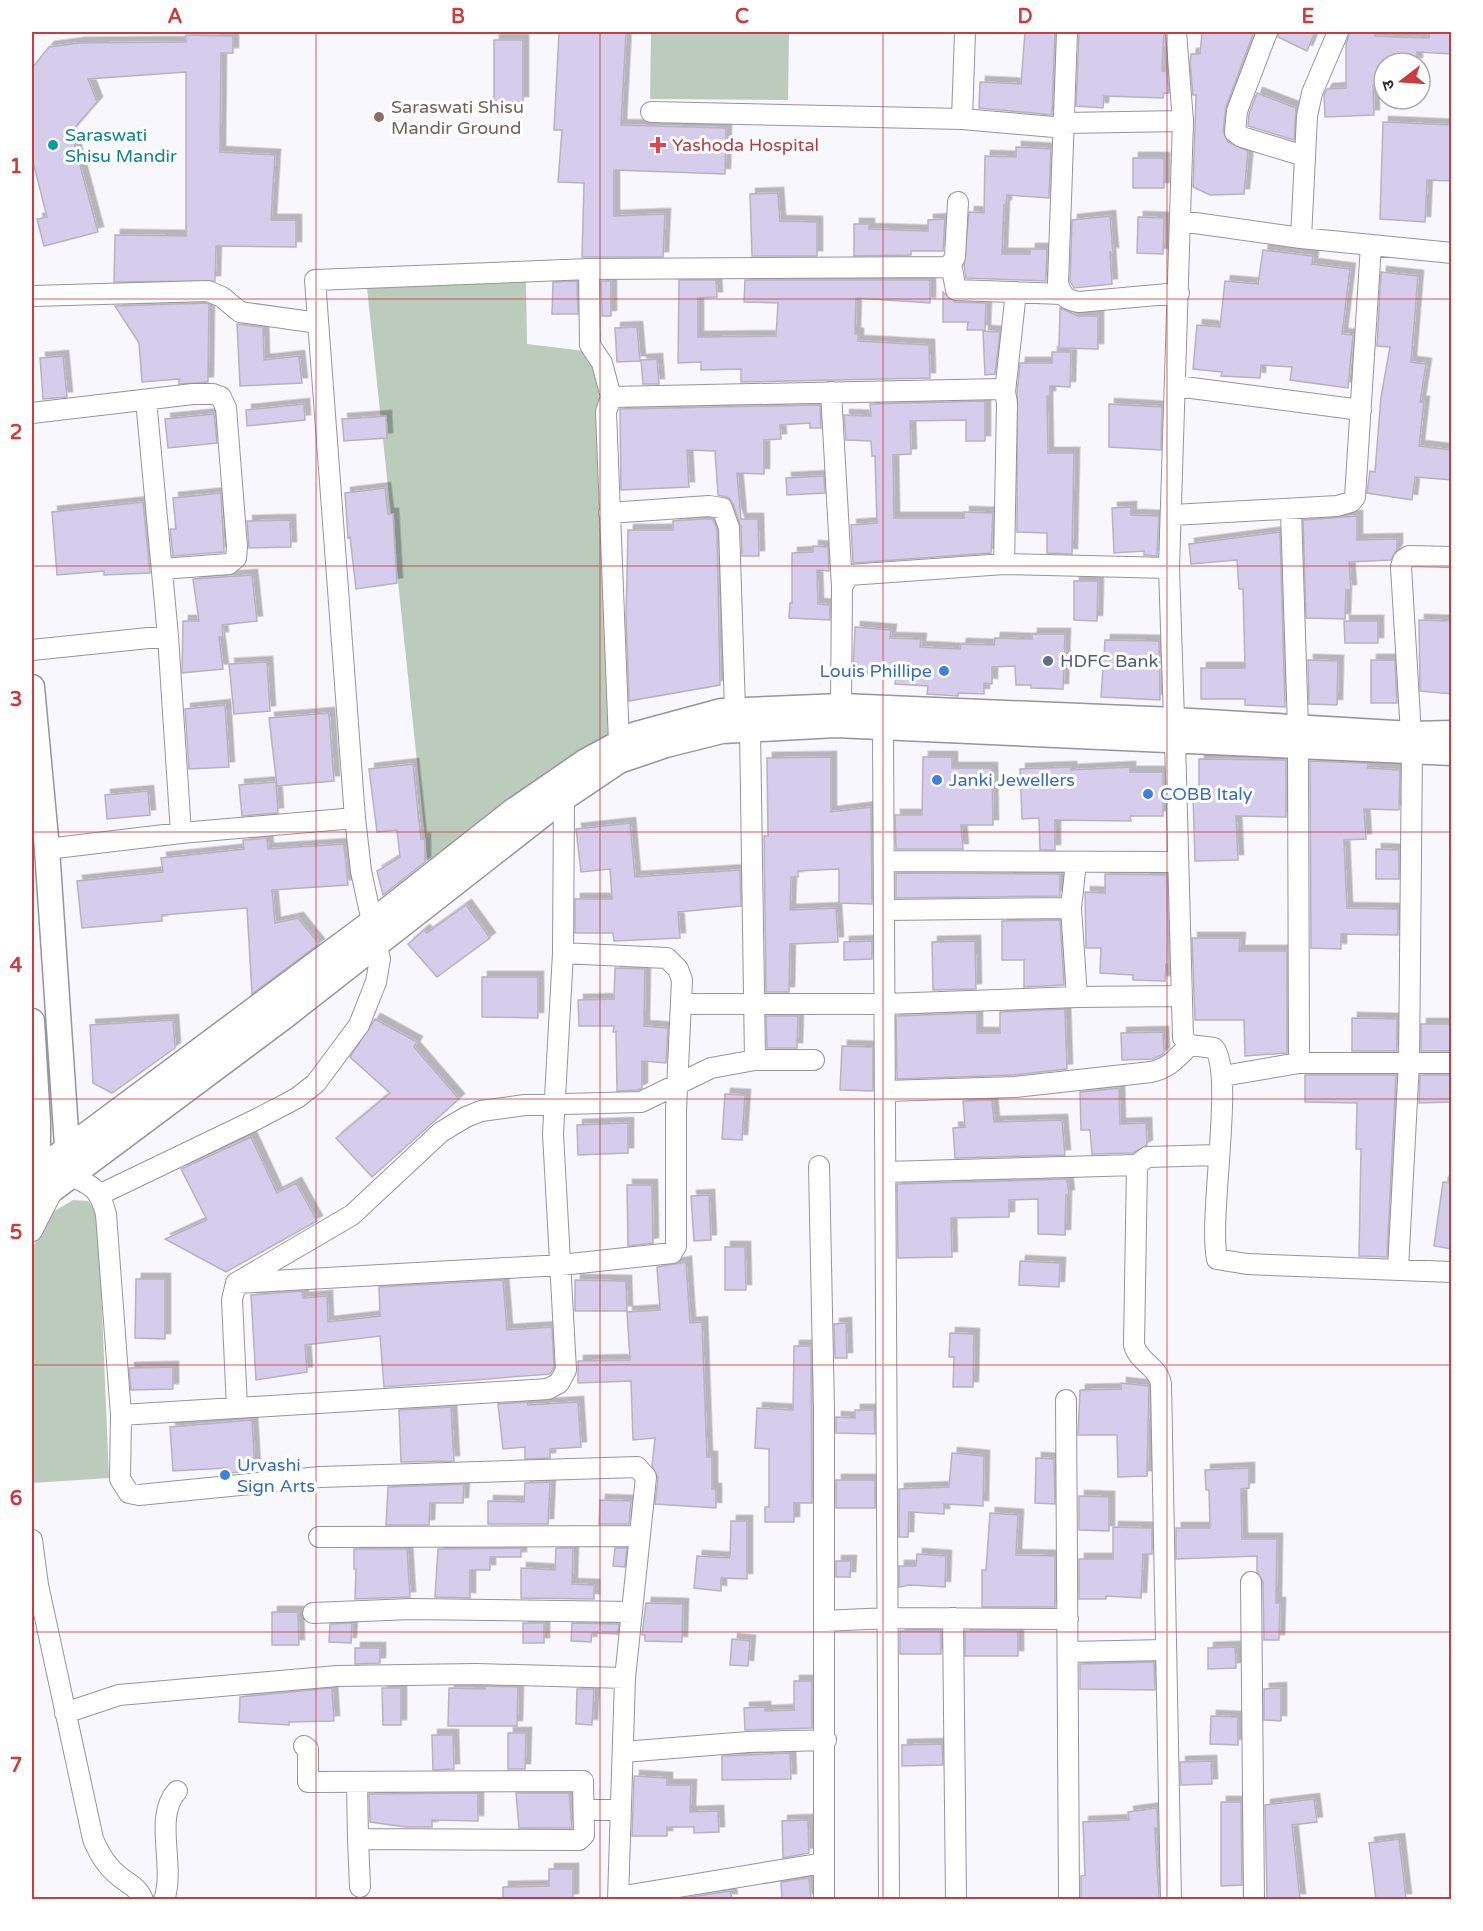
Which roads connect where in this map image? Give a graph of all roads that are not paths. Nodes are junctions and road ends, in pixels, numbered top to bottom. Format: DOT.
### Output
graph roads {
  1 [pos="966,32"];
  2 [pos="1067,32"];
  3 [pos="1176,32"];
  4 [pos="1267,32"];
  5 [pos="1338,32"];
  6 [pos="651,112"];
  7 [pos="962,119"];
  8 [pos="1183,122"];
  9 [pos="1064,123"];
  10 [pos="1304,156"];
  11 [pos="958,202"];
  12 [pos="1180,221"];
  13 [pos="1301,238"];
  14 [pos="1371,245"];
  15 [pos="1452,253"];
  16 [pos="951,264"];
  17 [pos="589,269"];
  18 [pos="1016,292"];
  19 [pos="1179,293"];
  20 [pos="1061,294"];
  21 [pos="32,296"];
  22 [pos="318,323"];
  23 [pos="1176,386"];
  24 [pos="831,392"];
  25 [pos="1005,392"];
  26 [pos="611,398"];
  27 [pos="146,400"];
  28 [pos="1361,410"];
  29 [pos="32,413"];
  30 [pos="1292,511"];
  31 [pos="609,513"];
  32 [pos="1173,515"];
  33 [pos="1452,557"];
  34 [pos="1004,564"];
  35 [pos="1169,568"];
  36 [pos="162,569"];
  37 [pos="842,587"];
  38 [pos="168,636"];
  39 [pos="32,650"];
  40 [pos="32,687"];
  41 [pos="841,706"];
  42 [pos="735,710"];
  43 [pos="883,726"];
  44 [pos="750,729"];
  45 [pos="1174,730"];
  46 [pos="1452,733"];
  47 [pos="1298,736"];
  48 [pos="619,742"];
  49 [pos="1412,742"];
  50 [pos="1452,753"];
  51 [pos="558,790"];
  52 [pos="355,818"];
  53 [pos="181,833"];
  54 [pos="47,849"];
  55 [pos="885,861"];
  56 [pos="1177,862"];
  57 [pos="1076,863"];
  58 [pos="1071,908"];
  59 [pos="885,910"];
  60 [pos="374,933"];
  61 [pos="563,953"];
  62 [pos="1180,996"];
  63 [pos="1077,997"];
  64 [pos="754,1003"];
  65 [pos="681,1004"];
  66 [pos="886,1005"];
  67 [pos="32,1021"];
  68 [pos="1190,1045"];
  69 [pos="755,1060"];
  70 [pos="814,1060"];
  71 [pos="1409,1062"];
  72 [pos="1299,1063"];
  73 [pos="1452,1063"];
  74 [pos="1223,1076"];
  75 [pos="679,1083"];
  76 [pos="886,1091"];
  77 [pos="555,1106"];
  78 [pos="67,1148"];
  79 [pos="1218,1155"];
  80 [pos="1137,1164"];
  81 [pos="819,1166"];
  82 [pos="886,1172"];
  83 [pos="49,1176"];
  84 [pos="101,1194"];
  85 [pos="34,1203"];
  86 [pos="32,1231"];
  87 [pos="561,1265"];
  88 [pos="1398,1269"];
  89 [pos="1452,1272"];
  90 [pos="236,1283"];
  91 [pos="1066,1400"];
  92 [pos="237,1407"];
  93 [pos="121,1414"];
  94 [pos="639,1536"];
  95 [pos="319,1537"];
  96 [pos="32,1540"];
  97 [pos="1251,1582"];
  98 [pos="632,1612"];
  99 [pos="313,1613"];
  100 [pos="888,1618"];
  101 [pos="953,1618"];
  102 [pos="1068,1619"];
  103 [pos="824,1621"];
  104 [pos="1165,1650"];
  105 [pos="1068,1652"];
  106 [pos="625,1678"];
  107 [pos="65,1713"];
  108 [pos="826,1740"];
  109 [pos="304,1746"];
  110 [pos="623,1752"];
  111 [pos="357,1782"];
  112 [pos="177,1791"];
  113 [pos="584,1810"];
  114 [pos="621,1810"];
  115 [pos="358,1839"];
  116 [pos="824,1863"];
  117 [pos="360,1887"];
  118 [pos="618,1898"];
  119 [pos="143,1899"];
  120 [pos="164,1899"];
  121 [pos="824,1899"];
  122 [pos="889,1899"];
  123 [pos="956,1899"];
  124 [pos="1070,1899"];
  125 [pos="1171,1899"];
  126 [pos="1254,1899"];
  1 -- 7 [label="street"];
  2 -- 9 [label="street"];
  3 -- 8 [label="street"];
  4 -- 10 [label="street"];
  5 -- 10 [label="street"];
  6 -- 7 [label="street"];
  7 -- 9 [label="street"];
  8 -- 9 [label="street"];
  8 -- 12 [label="street"];
  9 -- 20 [label="street"];
  10 -- 13 [label="street"];
  11 -- 16 [label="street"];
  12 -- 13 [label="street"];
  12 -- 19 [label="street"];
  13 -- 14 [label="street"];
  14 -- 15 [label="street"];
  14 -- 28 [label="street"];
  16 -- 17 [label="street"];
  16 -- 18 [label="street"];
  17 -- 22 [label="street"];
  17 -- 26 [label="street"];
  18 -- 20 [label="street"];
  18 -- 25 [label="street"];
  19 -- 20 [label="street"];
  19 -- 23 [label="street"];
  21 -- 22 [label="street"];
  22 -- 52 [label="street"];
  23 -- 28 [label="street"];
  23 -- 32 [label="street"];
  24 -- 25 [label="street"];
  24 -- 26 [label="street"];
  24 -- 37 [label="street"];
  25 -- 34 [label="street"];
  26 -- 31 [label="street"];
  27 -- 29 [label="street"];
  27 -- 36 [label="street"];
  27 -- 36 [label="street"];
  28 -- 30 [label="street"];
  30 -- 32 [label="street"];
  30 -- 47 [label="street"];
  31 -- 42 [label="street"];
  31 -- 48 [label="street"];
  32 -- 35 [label="street"];
  33 -- 49 [label="street"];
  34 -- 35 [label="street"];
  34 -- 37 [label="street"];
  35 -- 45 [label="street"];
  36 -- 38 [label="street"];
  37 -- 41 [label="street"];
  38 -- 39 [label="street"];
  38 -- 53 [label="street"];
  40 -- 54 [label="street"];
  41 -- 42 [label="street"];
  41 -- 45 [label="street"];
  42 -- 48 [label="street"];
  43 -- 44 [label="street"];
  43 -- 45 [label="street"];
  43 -- 55 [label="street"];
  44 -- 51 [label="street"];
  44 -- 64 [label="street"];
  45 -- 47 [label="street"];
  45 -- 56 [label="street"];
  46 -- 49 [label="street"];
  47 -- 49 [label="street"];
  47 -- 72 [label="street"];
  48 -- 51 [label="street"];
  49 -- 50 [label="street"];
  49 -- 71 [label="street"];
  51 -- 60 [label="street"];
  51 -- 61 [label="street"];
  52 -- 53 [label="street"];
  52 -- 60 [label="street"];
  53 -- 54 [label="street"];
  54 -- 78 [label="street"];
  55 -- 57 [label="street"];
  55 -- 59 [label="street"];
  56 -- 57 [label="street"];
  56 -- 62 [label="street"];
  57 -- 58 [label="street"];
  58 -- 59 [label="street"];
  58 -- 63 [label="street"];
  59 -- 66 [label="street"];
  60 -- 78 [label="street"];
  60 -- 83 [label="street"];
  60 -- 84 [label="street"];
  61 -- 65 [label="street"];
  61 -- 77 [label="street"];
  62 -- 63 [label="street"];
  62 -- 68 [label="street"];
  63 -- 66 [label="street"];
  64 -- 65 [label="street"];
  64 -- 66 [label="street"];
  64 -- 69 [label="street"];
  65 -- 75 [label="street"];
  66 -- 76 [label="street"];
  67 -- 83 [label="street"];
  68 -- 74 [label="street"];
  68 -- 76 [label="street"];
  69 -- 70 [label="street"];
  69 -- 75 [label="street"];
  71 -- 72 [label="street"];
  71 -- 73 [label="street"];
  71 -- 88 [label="street"];
  72 -- 74 [label="street"];
  74 -- 79 [label="street"];
  75 -- 77 [label="street"];
  75 -- 87 [label="street"];
  76 -- 82 [label="street"];
  77 -- 87 [label="street"];
  77 -- 90 [label="street"];
  78 -- 83 [label="street"];
  79 -- 80 [label="street"];
  79 -- 88 [label="street"];
  80 -- 82 [label="street"];
  80 -- 104 [label="street"];
  81 -- 103 [label="street"];
  82 -- 100 [label="street"];
  83 -- 84 [label="street"];
  83 -- 85 [label="street"];
  83 -- 86 [label="street"];
  84 -- 93 [label="street"];
  87 -- 90 [label="street"];
  87 -- 92 [label="street"];
  88 -- 89 [label="street"];
  90 -- 92 [label="street"];
  91 -- 102 [label="street"];
  92 -- 93 [label="street"];
  93 -- 94 [label="street"];
  94 -- 95 [label="street"];
  94 -- 98 [label="street"];
  96 -- 107 [label="street"];
  97 -- 126 [label="street"];
  98 -- 99 [label="street"];
  98 -- 106 [label="street"];
  100 -- 101 [label="street"];
  100 -- 103 [label="street"];
  100 -- 122 [label="street"];
  101 -- 102 [label="street"];
  101 -- 123 [label="street"];
  102 -- 105 [label="street"];
  103 -- 108 [label="street"];
  104 -- 105 [label="street"];
  104 -- 125 [label="street"];
  105 -- 124 [label="street"];
  106 -- 107 [label="street"];
  106 -- 110 [label="street"];
  107 -- 119 [label="street"];
  108 -- 110 [label="street"];
  108 -- 116 [label="street"];
  109 -- 111 [label="street"];
  110 -- 114 [label="street"];
  111 -- 113 [label="street"];
  111 -- 115 [label="street"];
  112 -- 120 [label="street"];
  113 -- 114 [label="street"];
  113 -- 115 [label="street"];
  114 -- 118 [label="street"];
  115 -- 117 [label="street"];
  116 -- 118 [label="street"];
  116 -- 121 [label="street"];
}
